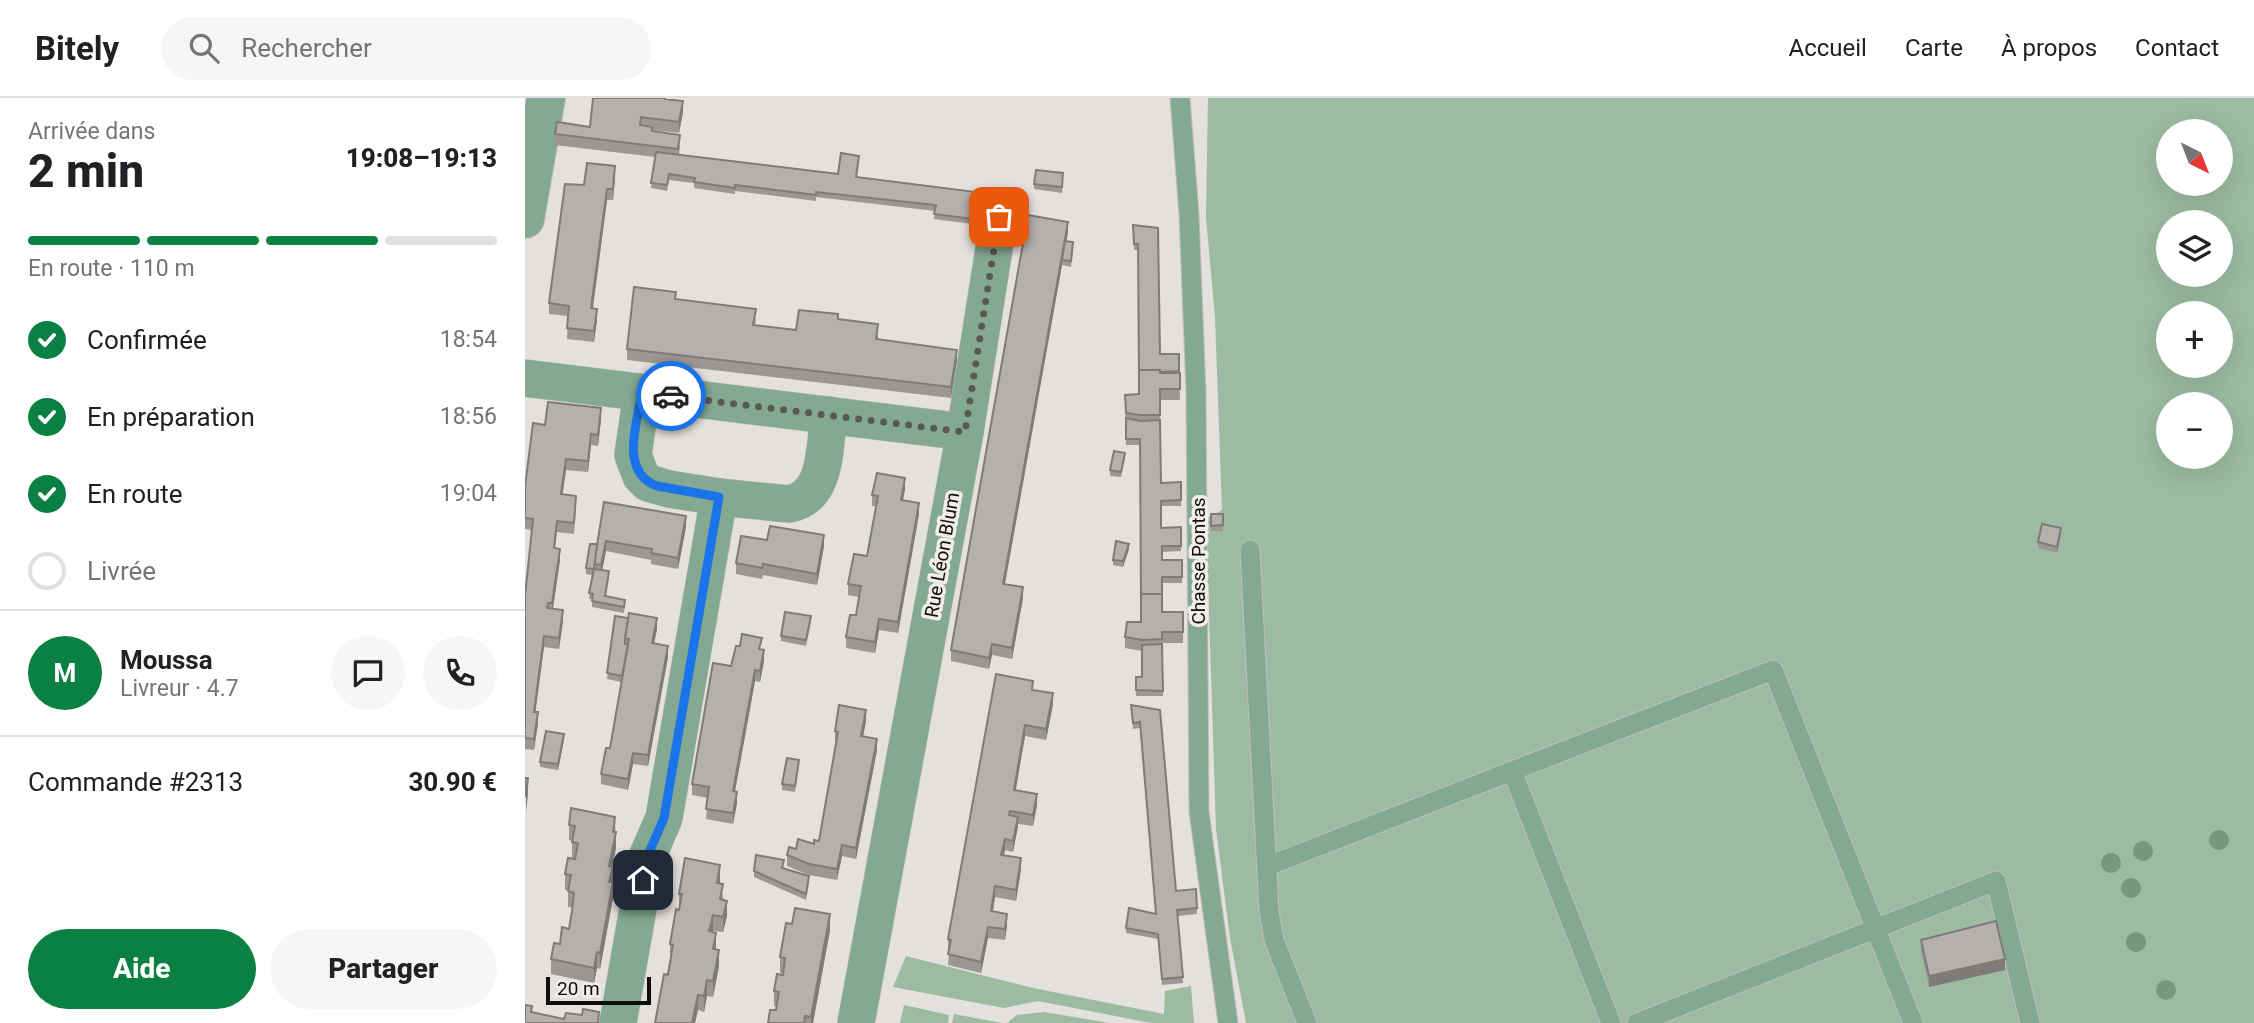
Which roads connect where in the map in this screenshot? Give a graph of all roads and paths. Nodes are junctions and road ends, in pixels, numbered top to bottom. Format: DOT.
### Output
graph roads {
  1 [pos="546,98"];
  2 [pos="1180,98"];
  3 [pos="999,217"];
  4 [pos="525,219"];
  5 [pos="525,377"];
  6 [pos="642,393"];
  7 [pos="829,415"];
  8 [pos="965,432"];
  9 [pos="719,497"];
  10 [pos="1250,550"];
  11 [pos="1512,771"];
  12 [pos="1268,866"];
  13 [pos="1876,928"];
  14 [pos="618,1023"];
  15 [pos="856,1023"];
  16 [pos="1228,1023"];
  17 [pos="1307,1023"];
  18 [pos="1611,1023"];
  19 [pos="1637,1023"];
  20 [pos="1913,1023"];
  21 [pos="2030,1023"];
  1 -- 4 [label="street"];
  2 -- 16 [label="lane, Chasse Pontas"];
  3 -- 8 [label="street, Rue Léon Blum"];
  5 -- 6 [label="street"];
  6 -- 7 [label="street"];
  6 -- 9 [label="street"];
  7 -- 8 [label="street"];
  7 -- 9 [label="street"];
  8 -- 15 [label="street, Rue Léon Blum"];
  9 -- 14 [label="street"];
  10 -- 12 [label="lane"];
  11 -- 12 [label="lane"];
  11 -- 13 [label="lane"];
  11 -- 18 [label="lane"];
  12 -- 17 [label="lane"];
  13 -- 19 [label="lane"];
  13 -- 20 [label="lane"];
  13 -- 21 [label="lane"];
}
